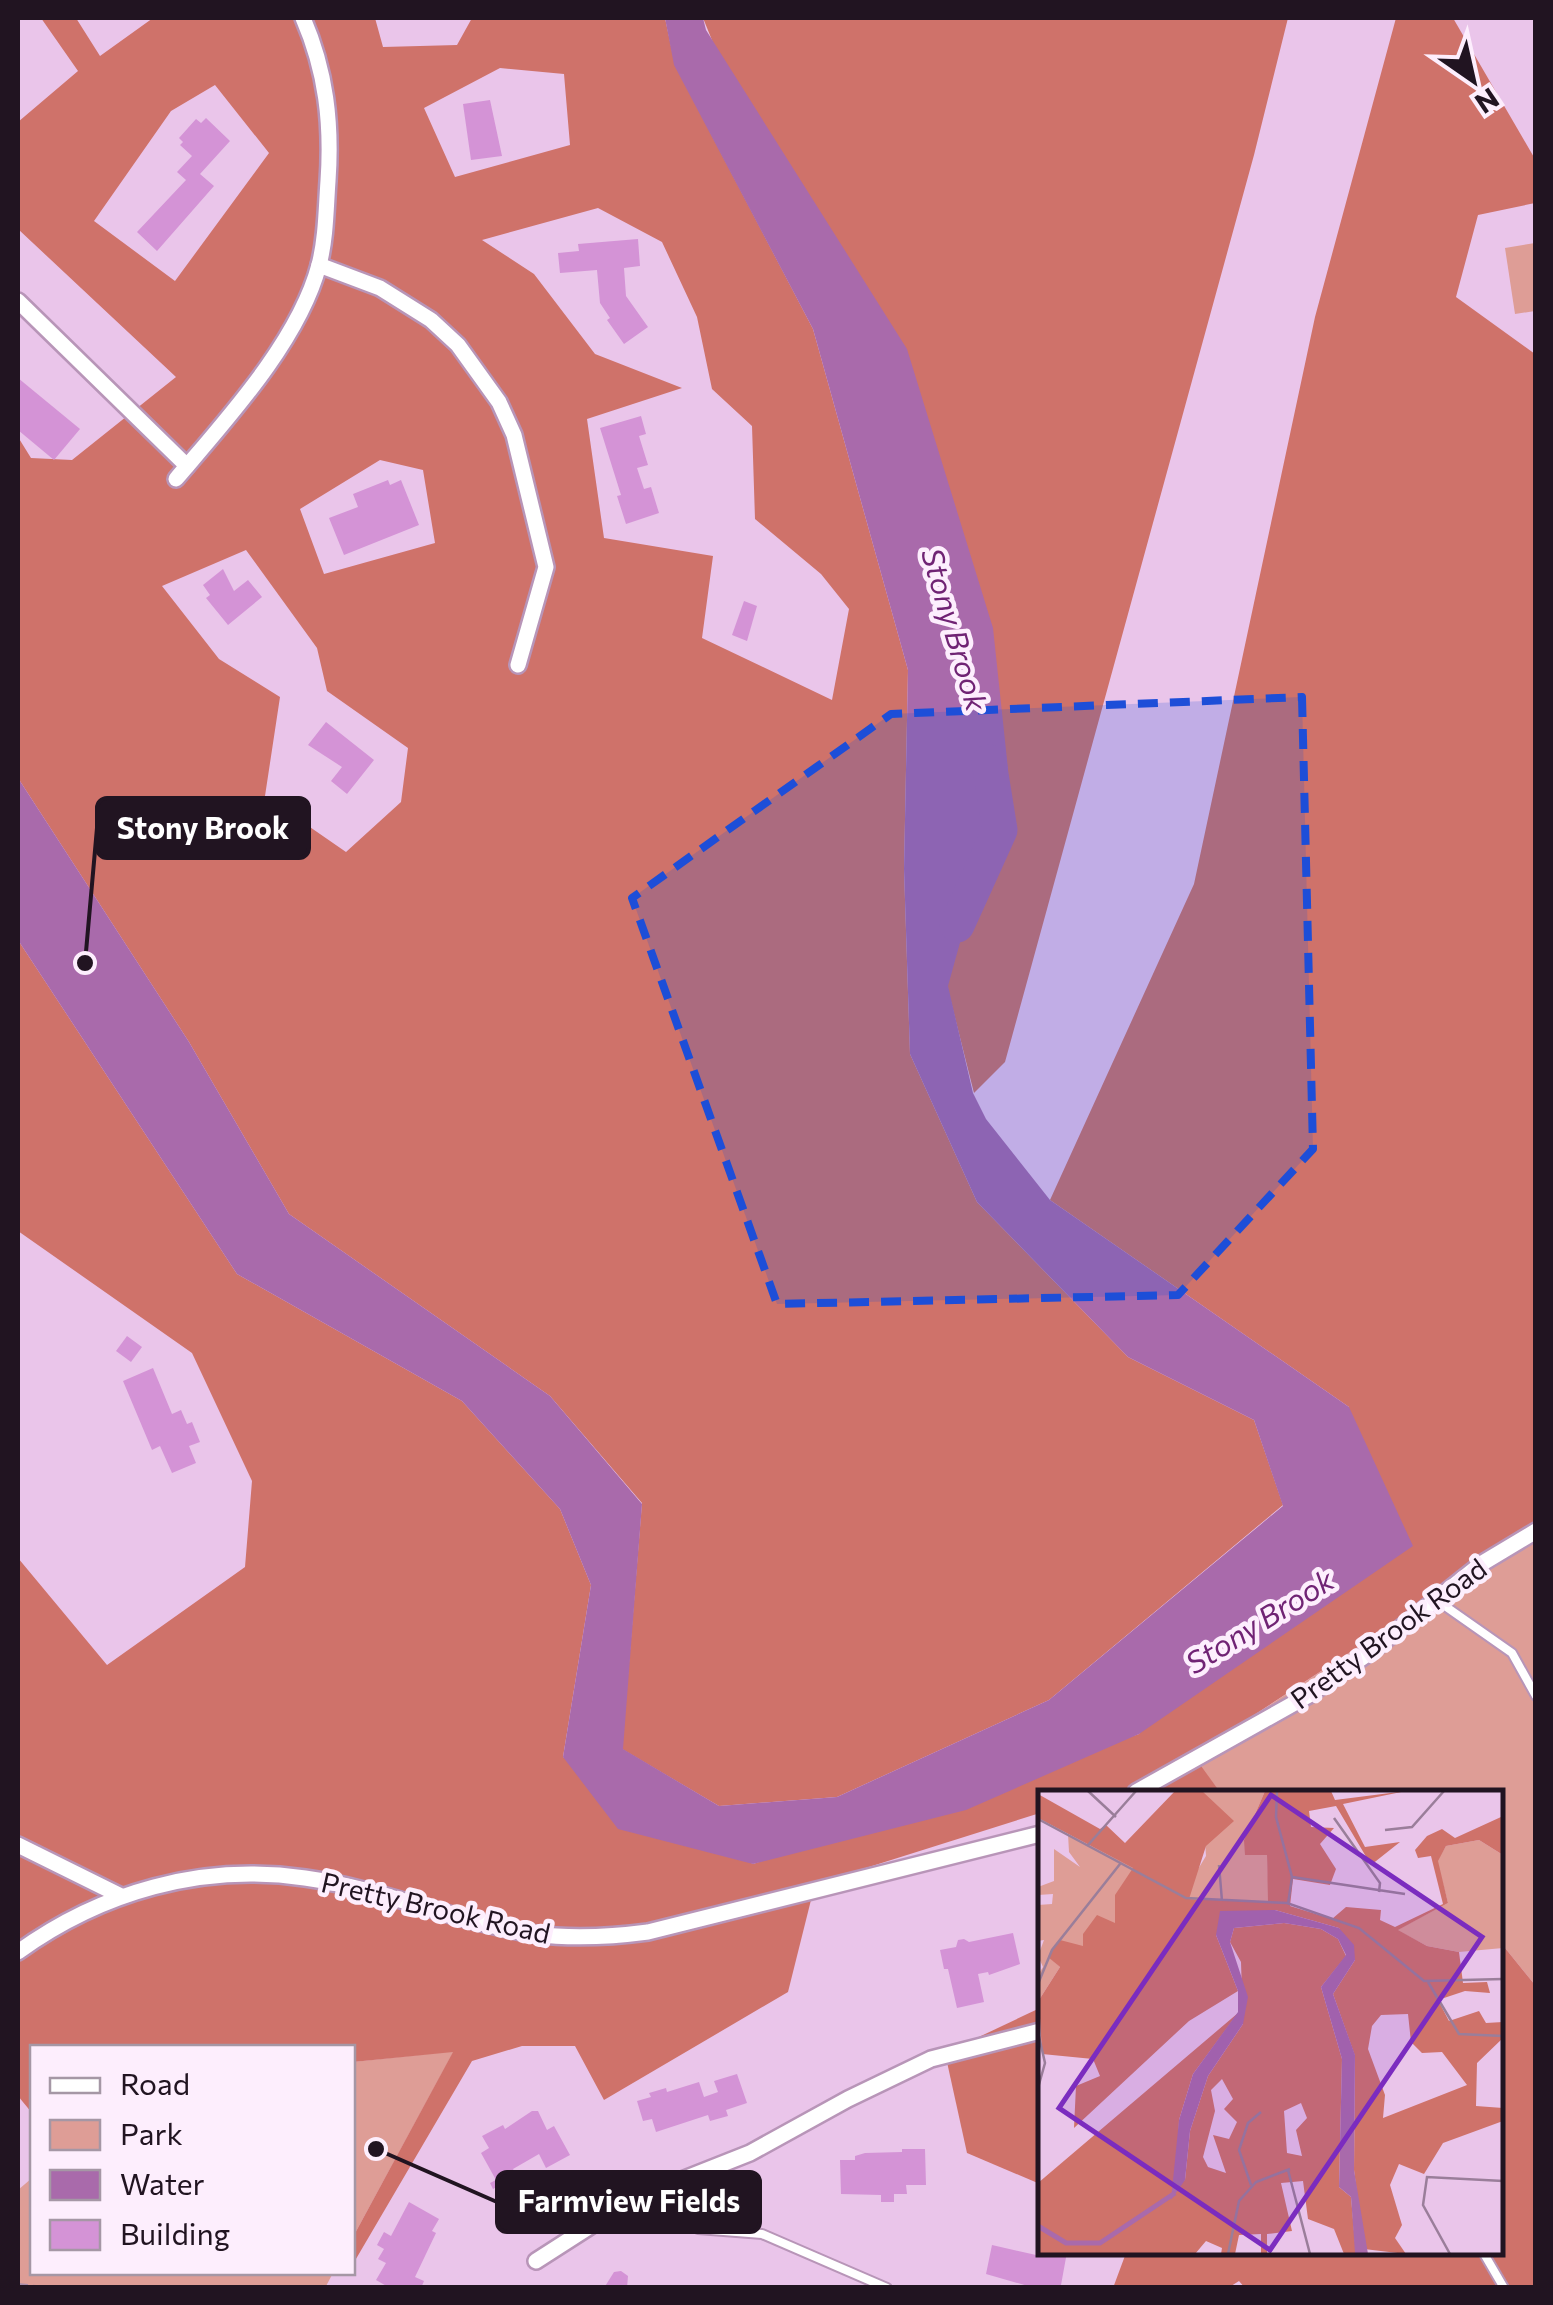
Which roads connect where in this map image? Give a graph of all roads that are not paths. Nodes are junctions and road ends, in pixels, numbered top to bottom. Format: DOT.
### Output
graph roads {
  1 [pos="303,18"];
  2 [pos="319,265"];
  3 [pos="18,300"];
  4 [pos="187,466"];
  5 [pos="176,479"];
  6 [pos="518,665"];
  7 [pos="1536,1531"];
  8 [pos="1435,1599"];
  9 [pos="1536,1696"];
  10 [pos="1140,1790"];
  11 [pos="1038,1835"];
  12 [pos="18,1845"];
  13 [pos="121,1896"];
  14 [pos="18,1952"];
  15 [pos="1038,2032"];
  16 [pos="672,2182"];
  17 [pos="1485,2255"];
  18 [pos="536,2260"];
  19 [pos="887,2288"];
  20 [pos="1504,2288"];
  1 -- 2 [label="street"];
  2 -- 4 [label="street"];
  2 -- 6 [label="street"];
  3 -- 4 [label="street"];
  4 -- 5 [label="street"];
  7 -- 8 [label="street, Pretty Brook Road"];
  8 -- 9 [label="lane"];
  8 -- 10 [label="street, Pretty Brook Road"];
  11 -- 13 [label="street, Pretty Brook Road"];
  12 -- 13 [label="street"];
  13 -- 14 [label="street, Pretty Brook Road"];
  15 -- 16 [label="street"];
  16 -- 18 [label="street"];
  16 -- 19 [label="lane"];
  17 -- 20 [label="lane"];
}
